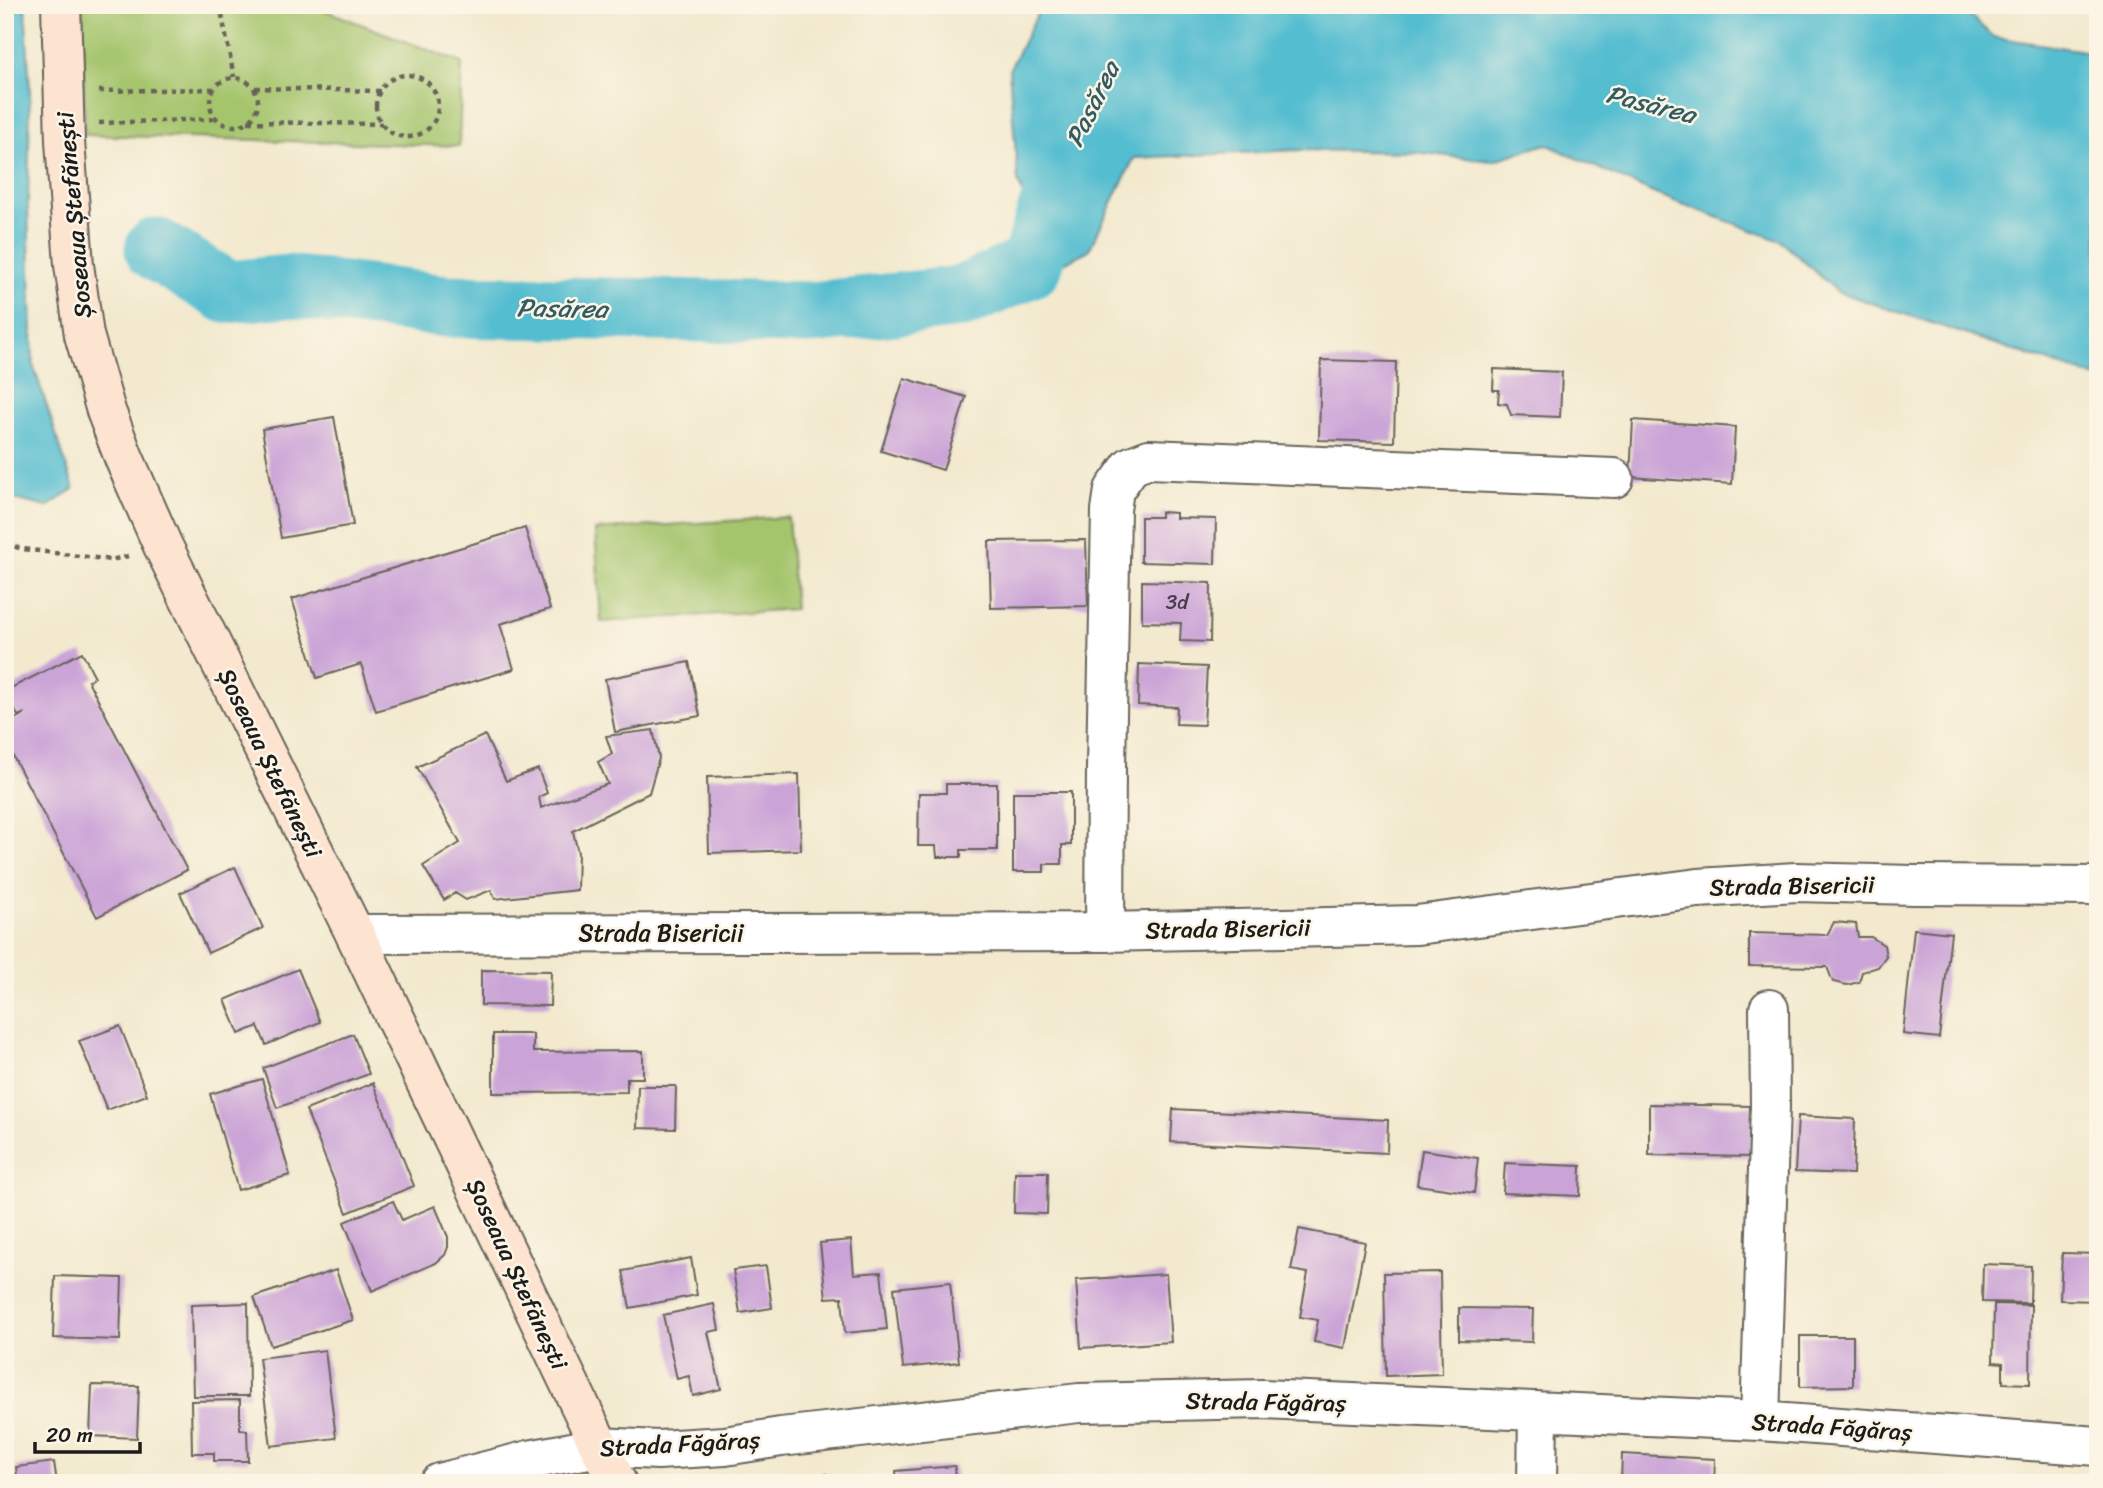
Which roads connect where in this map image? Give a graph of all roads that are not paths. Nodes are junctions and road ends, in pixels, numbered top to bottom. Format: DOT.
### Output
graph roads {
  1 [pos="61,5"];
  2 [pos="1614,478"];
  3 [pos="2098,886"];
  4 [pos="1105,932"];
  5 [pos="355,934"];
  6 [pos="1769,1009"];
  7 [pos="1538,1411"];
  8 [pos="1760,1422"];
  9 [pos="2098,1446"];
  10 [pos="600,1447"];
  11 [pos="439,1483"];
  12 [pos="617,1483"];
  13 [pos="1537,1483"];
  1 -- 5 [label="main road, Șoseaua Ștefănești"];
  2 -- 4 [label="street"];
  3 -- 4 [label="street, Strada Bisericii"];
  4 -- 5 [label="street, Strada Bisericii"];
  5 -- 10 [label="main road, Șoseaua Ștefănești"];
  6 -- 8 [label="street"];
  7 -- 8 [label="street, Strada Făgăraș"];
  7 -- 10 [label="street, Strada Făgăraș"];
  7 -- 13 [label="street"];
  8 -- 9 [label="street, Strada Făgăraș"];
  10 -- 11 [label="street, Strada Făgăraș"];
  10 -- 12 [label="main road, Șoseaua Ștefănești"];
}
